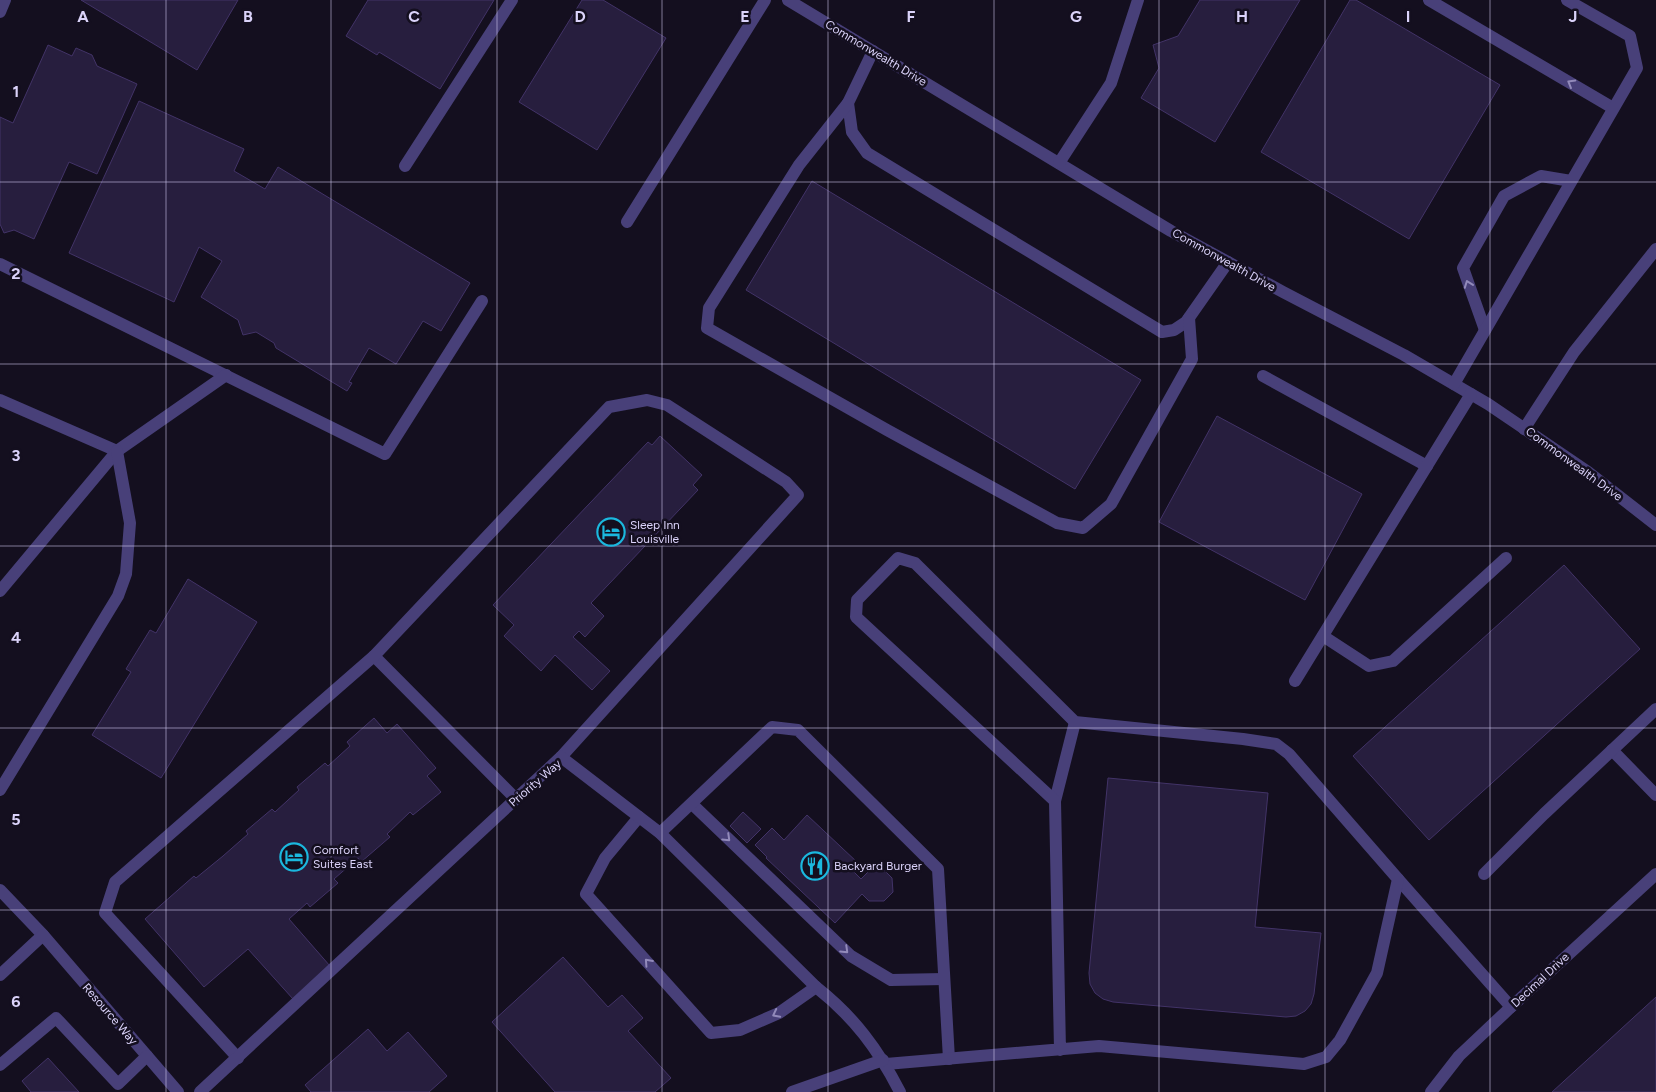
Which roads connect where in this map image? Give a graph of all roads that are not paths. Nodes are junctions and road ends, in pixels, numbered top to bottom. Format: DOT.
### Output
graph roads {
  1 [pos="5,0"];
  2 [pos="512,0"];
  3 [pos="765,0"];
  4 [pos="788,0"];
  5 [pos="1138,0"];
  6 [pos="1430,0"];
  7 [pos="1567,0"];
  8 [pos="0,12"];
  9 [pos="874,51"];
  10 [pos="848,103"];
  11 [pos="1613,108"];
  12 [pos="1059,163"];
  13 [pos="405,166"];
  14 [pos="1571,181"];
  15 [pos="627,222"];
  16 [pos="1656,249"];
  17 [pos="1228,262"];
  18 [pos="0,264"];
  19 [pos="482,301"];
  20 [pos="1189,318"];
  21 [pos="1485,330"];
  22 [pos="226,375"];
  23 [pos="1263,376"];
  24 [pos="1454,384"];
  25 [pos="1471,394"];
  26 [pos="0,400"];
  27 [pos="1524,429"];
  28 [pos="117,452"];
  29 [pos="1427,466"];
  30 [pos="1656,525"];
  31 [pos="1506,558"];
  32 [pos="0,591"];
  33 [pos="1323,636"];
  34 [pos="374,656"];
  35 [pos="1296,681"];
  36 [pos="1656,709"];
  37 [pos="1075,722"];
  38 [pos="1612,750"];
  39 [pos="561,757"];
  40 [pos="0,790"];
  41 [pos="1656,795"];
  42 [pos="516,799"];
  43 [pos="1055,801"];
  44 [pos="692,804"];
  45 [pos="639,817"];
  46 [pos="660,834"];
  47 [pos="1484,874"];
  48 [pos="1656,874"];
  49 [pos="1398,879"];
  50 [pos="0,890"];
  51 [pos="43,935"];
  52 [pos="0,976"];
  53 [pos="944,979"];
  54 [pos="816,987"];
  55 [pos="1510,1007"];
  56 [pos="1060,1050"];
  57 [pos="147,1056"];
  58 [pos="238,1058"];
  59 [pos="949,1059"];
  60 [pos="884,1062"];
  61 [pos="0,1065"];
  62 [pos="178,1092"];
  63 [pos="200,1092"];
  64 [pos="792,1092"];
  65 [pos="900,1092"];
  66 [pos="1430,1092"];
  1 -- 8 [label="street"];
  2 -- 13 [label="street"];
  3 -- 15 [label="street"];
  4 -- 9 [label="street, Commonwealth Drive"];
  5 -- 12 [label="street"];
  11 -- 6 [label="street, one-way"];
  7 -- 11 [label="street"];
  9 -- 10 [label="street"];
  9 -- 12 [label="street, Commonwealth Drive"];
  10 -- 20 [label="street"];
  10 -- 20 [label="street"];
  11 -- 14 [label="street"];
  12 -- 17 [label="street, Commonwealth Drive"];
  14 -- 21 [label="street"];
  21 -- 14 [label="street, one-way"];
  16 -- 27 [label="street"];
  17 -- 20 [label="street"];
  17 -- 24 [label="street, Commonwealth Drive"];
  18 -- 22 [label="street"];
  19 -- 22 [label="street"];
  21 -- 24 [label="street"];
  22 -- 28 [label="street"];
  23 -- 29 [label="street"];
  24 -- 25 [label="street, Commonwealth Drive"];
  25 -- 27 [label="street, Commonwealth Drive"];
  25 -- 29 [label="street"];
  26 -- 28 [label="street"];
  27 -- 30 [label="street, Commonwealth Drive"];
  28 -- 32 [label="street"];
  28 -- 40 [label="street"];
  29 -- 33 [label="street"];
  31 -- 33 [label="street"];
  33 -- 35 [label="street"];
  34 -- 39 [label="street"];
  34 -- 42 [label="street"];
  34 -- 58 [label="street"];
  36 -- 38 [label="street"];
  37 -- 43 [label="street"];
  37 -- 43 [label="street"];
  37 -- 49 [label="street"];
  38 -- 41 [label="street"];
  38 -- 47 [label="street"];
  39 -- 42 [label="street, Priority Way"];
  39 -- 45 [label="street, Priority Way"];
  42 -- 58 [label="street, Priority Way"];
  43 -- 56 [label="street"];
  44 -- 46 [label="street"];
  44 -- 53 [label="street, one-way"];
  44 -- 53 [label="street"];
  45 -- 46 [label="street, Priority Way"];
  54 -- 45 [label="street, one-way"];
  46 -- 54 [label="street, Priority Way"];
  48 -- 55 [label="street, Decimal Drive"];
  49 -- 55 [label="street"];
  49 -- 56 [label="street"];
  50 -- 51 [label="street, Resource Way"];
  51 -- 52 [label="street"];
  51 -- 57 [label="street, Resource Way"];
  53 -- 59 [label="street"];
  54 -- 60 [label="street, Priority Way"];
  55 -- 66 [label="street, Decimal Drive"];
  56 -- 59 [label="street"];
  57 -- 61 [label="street"];
  57 -- 62 [label="street, Resource Way"];
  58 -- 63 [label="street, Priority Way"];
  59 -- 60 [label="street"];
  60 -- 64 [label="street"];
  60 -- 65 [label="street, Priority Way"];
}
